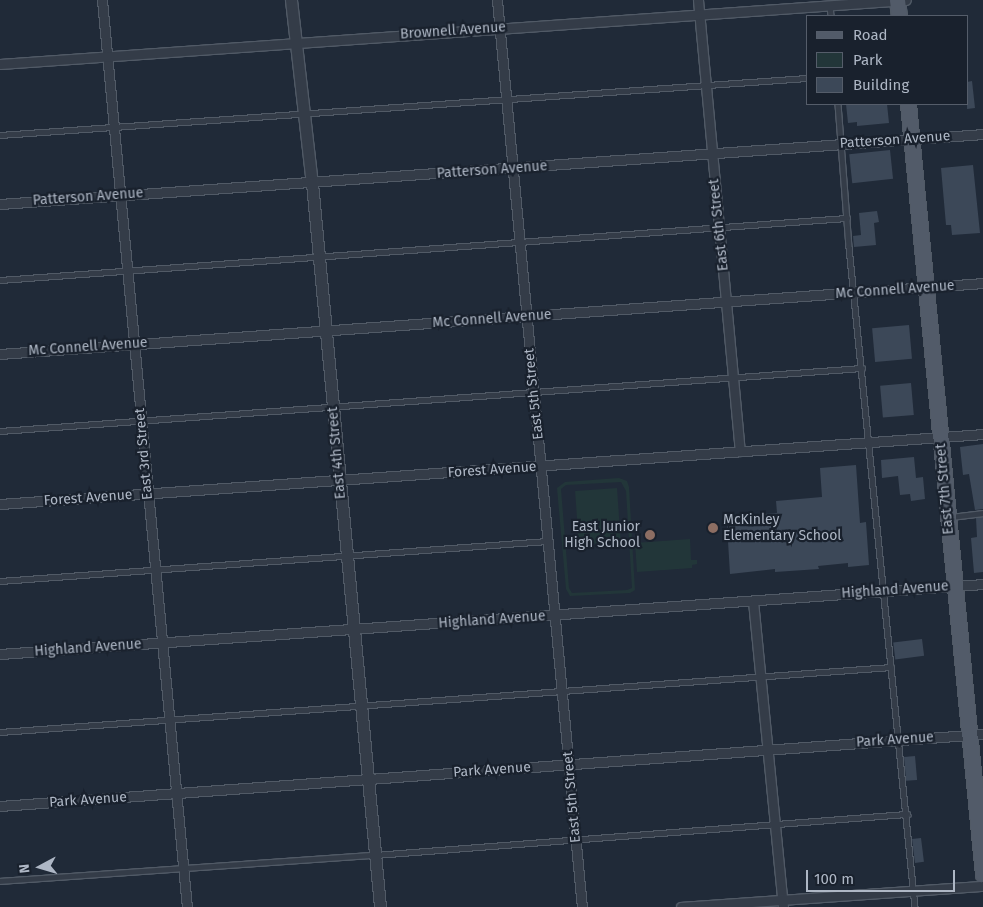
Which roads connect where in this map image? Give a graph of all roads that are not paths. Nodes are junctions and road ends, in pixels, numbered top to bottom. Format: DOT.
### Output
graph roads {
  1 [pos="102,0"];
  2 [pos="291,0"];
  3 [pos="497,0"];
  4 [pos="698,0"];
  5 [pos="897,0"];
  6 [pos="906,0"];
  7 [pos="854,2"];
  8 [pos="830,6"];
  9 [pos="699,15"];
  10 [pos="831,15"];
  11 [pos="899,15"];
  12 [pos="500,28"];
  13 [pos="296,43"];
  14 [pos="107,56"];
  15 [pos="0,64"];
  16 [pos="806,78"];
  17 [pos="706,84"];
  18 [pos="507,98"];
  19 [pos="838,105"];
  20 [pos="908,105"];
  21 [pos="304,113"];
  22 [pos="114,127"];
  23 [pos="983,134"];
  24 [pos="0,135"];
  25 [pos="911,138"];
  26 [pos="842,144"];
  27 [pos="712,153"];
  28 [pos="513,168"];
  29 [pos="312,182"];
  30 [pos="120,195"];
  31 [pos="0,204"];
  32 [pos="847,218"];
  33 [pos="719,228"];
  34 [pos="520,243"];
  35 [pos="319,257"];
  36 [pos="127,271"];
  37 [pos="0,280"];
  38 [pos="983,284"];
  39 [pos="925,287"];
  40 [pos="854,293"];
  41 [pos="726,302"];
  42 [pos="526,317"];
  43 [pos="326,332"];
  44 [pos="134,344"];
  45 [pos="0,354"];
  46 [pos="862,368"];
  47 [pos="734,378"];
  48 [pos="534,392"];
  49 [pos="333,407"];
  50 [pos="141,420"];
  51 [pos="0,431"];
  52 [pos="983,434"];
  53 [pos="940,437"];
  54 [pos="869,442"];
  55 [pos="740,451"];
  56 [pos="541,467"];
  57 [pos="340,481"];
  58 [pos="148,494"];
  59 [pos="0,504"];
  60 [pos="983,513"];
  61 [pos="947,518"];
  62 [pos="548,541"];
  63 [pos="347,556"];
  64 [pos="155,569"];
  65 [pos="0,581"];
  66 [pos="983,584"];
  67 [pos="954,586"];
  68 [pos="883,591"];
  69 [pos="753,601"];
  70 [pos="555,616"];
  71 [pos="354,630"];
  72 [pos="162,643"];
  73 [pos="0,654"];
  74 [pos="891,666"];
  75 [pos="760,675"];
  76 [pos="562,689"];
  77 [pos="361,704"];
  78 [pos="169,719"];
  79 [pos="0,732"];
  80 [pos="976,734"];
  81 [pos="898,739"];
  82 [pos="767,750"];
  83 [pos="569,764"];
  84 [pos="368,779"];
  85 [pos="175,794"];
  86 [pos="0,806"];
  87 [pos="907,814"];
  88 [pos="774,824"];
  89 [pos="576,840"];
  90 [pos="375,855"];
  91 [pos="183,868"];
  92 [pos="983,874"];
  93 [pos="0,880"];
  94 [pos="983,886"];
  95 [pos="914,891"];
  96 [pos="783,904"];
  97 [pos="187,907"];
  98 [pos="380,907"];
  99 [pos="582,907"];
  100 [pos="681,907"];
  101 [pos="915,907"];
  1 -- 14 [label="street, East 3rd Street"];
  2 -- 13 [label="street, East 4th Street"];
  3 -- 12 [label="street, East 5th Street"];
  4 -- 9 [label="street, East 6th Street"];
  5 -- 6 [label="street, Brownell Avenue"];
  5 -- 7 [label="street, Brownell Avenue"];
  5 -- 11 [label="main road"];
  7 -- 8 [label="street, Brownell Avenue"];
  8 -- 9 [label="street, Brownell Avenue"];
  8 -- 10 [label="lane"];
  9 -- 12 [label="street, Brownell Avenue"];
  9 -- 17 [label="street, East 6th Street"];
  12 -- 13 [label="street, Brownell Avenue"];
  12 -- 18 [label="street, East 5th Street"];
  13 -- 14 [label="street, Brownell Avenue"];
  13 -- 21 [label="street, East 4th Street"];
  14 -- 15 [label="street, Brownell Avenue"];
  14 -- 22 [label="street, East 3rd Street"];
  16 -- 17 [label="lane"];
  17 -- 18 [label="lane"];
  17 -- 27 [label="street, East 6th Street"];
  18 -- 21 [label="lane"];
  18 -- 28 [label="street, East 5th Street"];
  19 -- 26 [label="lane"];
  20 -- 25 [label="main road, East 7th Street"];
  21 -- 22 [label="lane"];
  21 -- 29 [label="street, East 4th Street"];
  22 -- 24 [label="lane"];
  22 -- 30 [label="street, East 3rd Street"];
  23 -- 25 [label="street, Patterson Avenue"];
  25 -- 26 [label="street, Patterson Avenue"];
  25 -- 39 [label="main road, East 7th Street"];
  26 -- 27 [label="street, Patterson Avenue"];
  26 -- 32 [label="lane"];
  27 -- 28 [label="street, Patterson Avenue"];
  27 -- 33 [label="street, East 6th Street"];
  28 -- 29 [label="street, Patterson Avenue"];
  28 -- 34 [label="street, East 5th Street"];
  29 -- 30 [label="street, Patterson Avenue"];
  29 -- 35 [label="street, East 4th Street"];
  30 -- 31 [label="street, Patterson Avenue"];
  30 -- 36 [label="street, East 3rd Street"];
  32 -- 33 [label="lane"];
  32 -- 40 [label="lane"];
  33 -- 34 [label="lane"];
  33 -- 41 [label="street, East 6th Street"];
  34 -- 35 [label="lane"];
  34 -- 42 [label="street, East 5th Street"];
  35 -- 36 [label="lane"];
  35 -- 43 [label="street, East 4th Street"];
  36 -- 37 [label="lane"];
  36 -- 44 [label="street, East 3rd Street"];
  38 -- 39 [label="street, Mc Connell Avenue"];
  39 -- 40 [label="street, Mc Connell Avenue"];
  39 -- 53 [label="main road, East 7th Street"];
  40 -- 41 [label="street, Mc Connell Avenue"];
  40 -- 46 [label="lane"];
  41 -- 42 [label="street, Mc Connell Avenue"];
  41 -- 47 [label="street, East 6th Street"];
  42 -- 43 [label="street, Mc Connell Avenue"];
  42 -- 48 [label="street, East 5th Street"];
  43 -- 44 [label="street, Mc Connell Avenue"];
  43 -- 49 [label="street, East 4th Street"];
  44 -- 45 [label="street, Mc Connell Avenue"];
  44 -- 50 [label="street, East 3rd Street"];
  46 -- 47 [label="lane"];
  46 -- 54 [label="lane"];
  47 -- 48 [label="lane"];
  47 -- 55 [label="street, East 6th Street"];
  48 -- 49 [label="lane"];
  48 -- 56 [label="street, East 5th Street"];
  49 -- 50 [label="lane"];
  49 -- 57 [label="street, East 4th Street"];
  50 -- 51 [label="lane"];
  50 -- 58 [label="street, East 3rd Street"];
  52 -- 53 [label="street, Forest Avenue"];
  53 -- 54 [label="street, Forest Avenue"];
  53 -- 61 [label="main road, East 7th Street"];
  54 -- 55 [label="street, Forest Avenue"];
  54 -- 68 [label="lane"];
  55 -- 56 [label="street, Forest Avenue"];
  56 -- 57 [label="street, Forest Avenue"];
  56 -- 62 [label="street, East 5th Street"];
  57 -- 58 [label="street, Forest Avenue"];
  57 -- 63 [label="street, East 4th Street"];
  58 -- 59 [label="street, Forest Avenue"];
  58 -- 64 [label="street, East 3rd Street"];
  60 -- 61 [label="lane"];
  61 -- 67 [label="main road, East 7th Street"];
  62 -- 63 [label="lane"];
  62 -- 70 [label="street, East 5th Street"];
  63 -- 64 [label="lane"];
  63 -- 71 [label="street, East 4th Street"];
  64 -- 65 [label="lane"];
  64 -- 72 [label="street, East 3rd Street"];
  66 -- 67 [label="street, Highland Avenue"];
  67 -- 68 [label="street, Highland Avenue"];
  67 -- 80 [label="main road, East 7th Street"];
  68 -- 69 [label="street, Highland Avenue"];
  68 -- 74 [label="lane"];
  69 -- 70 [label="street, Highland Avenue"];
  69 -- 75 [label="street"];
  70 -- 71 [label="street, Highland Avenue"];
  70 -- 76 [label="street, East 5th Street"];
  71 -- 72 [label="street, Highland Avenue"];
  71 -- 77 [label="street, East 4th Street"];
  72 -- 73 [label="street, Highland Avenue"];
  72 -- 78 [label="street, East 3rd Street"];
  74 -- 75 [label="lane"];
  74 -- 81 [label="lane"];
  75 -- 76 [label="lane"];
  75 -- 82 [label="street"];
  76 -- 77 [label="lane"];
  76 -- 83 [label="street, East 5th Street"];
  77 -- 78 [label="lane"];
  77 -- 84 [label="street, East 4th Street"];
  78 -- 79 [label="lane"];
  78 -- 85 [label="street, East 3rd Street"];
  80 -- 81 [label="street, Park Avenue"];
  80 -- 92 [label="main road, East 7th Street"];
  81 -- 82 [label="street, Park Avenue"];
  81 -- 87 [label="lane"];
  82 -- 83 [label="street, Park Avenue"];
  82 -- 88 [label="street"];
  83 -- 84 [label="street, Park Avenue"];
  83 -- 89 [label="street, East 5th Street"];
  84 -- 85 [label="street, Park Avenue"];
  84 -- 90 [label="street, East 4th Street"];
  85 -- 86 [label="street, Park Avenue"];
  85 -- 91 [label="street, East 3rd Street"];
  87 -- 88 [label="lane"];
  87 -- 95 [label="lane"];
  88 -- 89 [label="lane"];
  88 -- 96 [label="street"];
  89 -- 90 [label="lane"];
  89 -- 99 [label="street, East 5th Street"];
  90 -- 91 [label="lane"];
  90 -- 98 [label="street, East 4th Street"];
  91 -- 93 [label="lane"];
  91 -- 97 [label="street, East 3rd Street"];
  94 -- 95 [label="street"];
  95 -- 96 [label="street"];
  95 -- 101 [label="lane"];
  96 -- 100 [label="street"];
}
